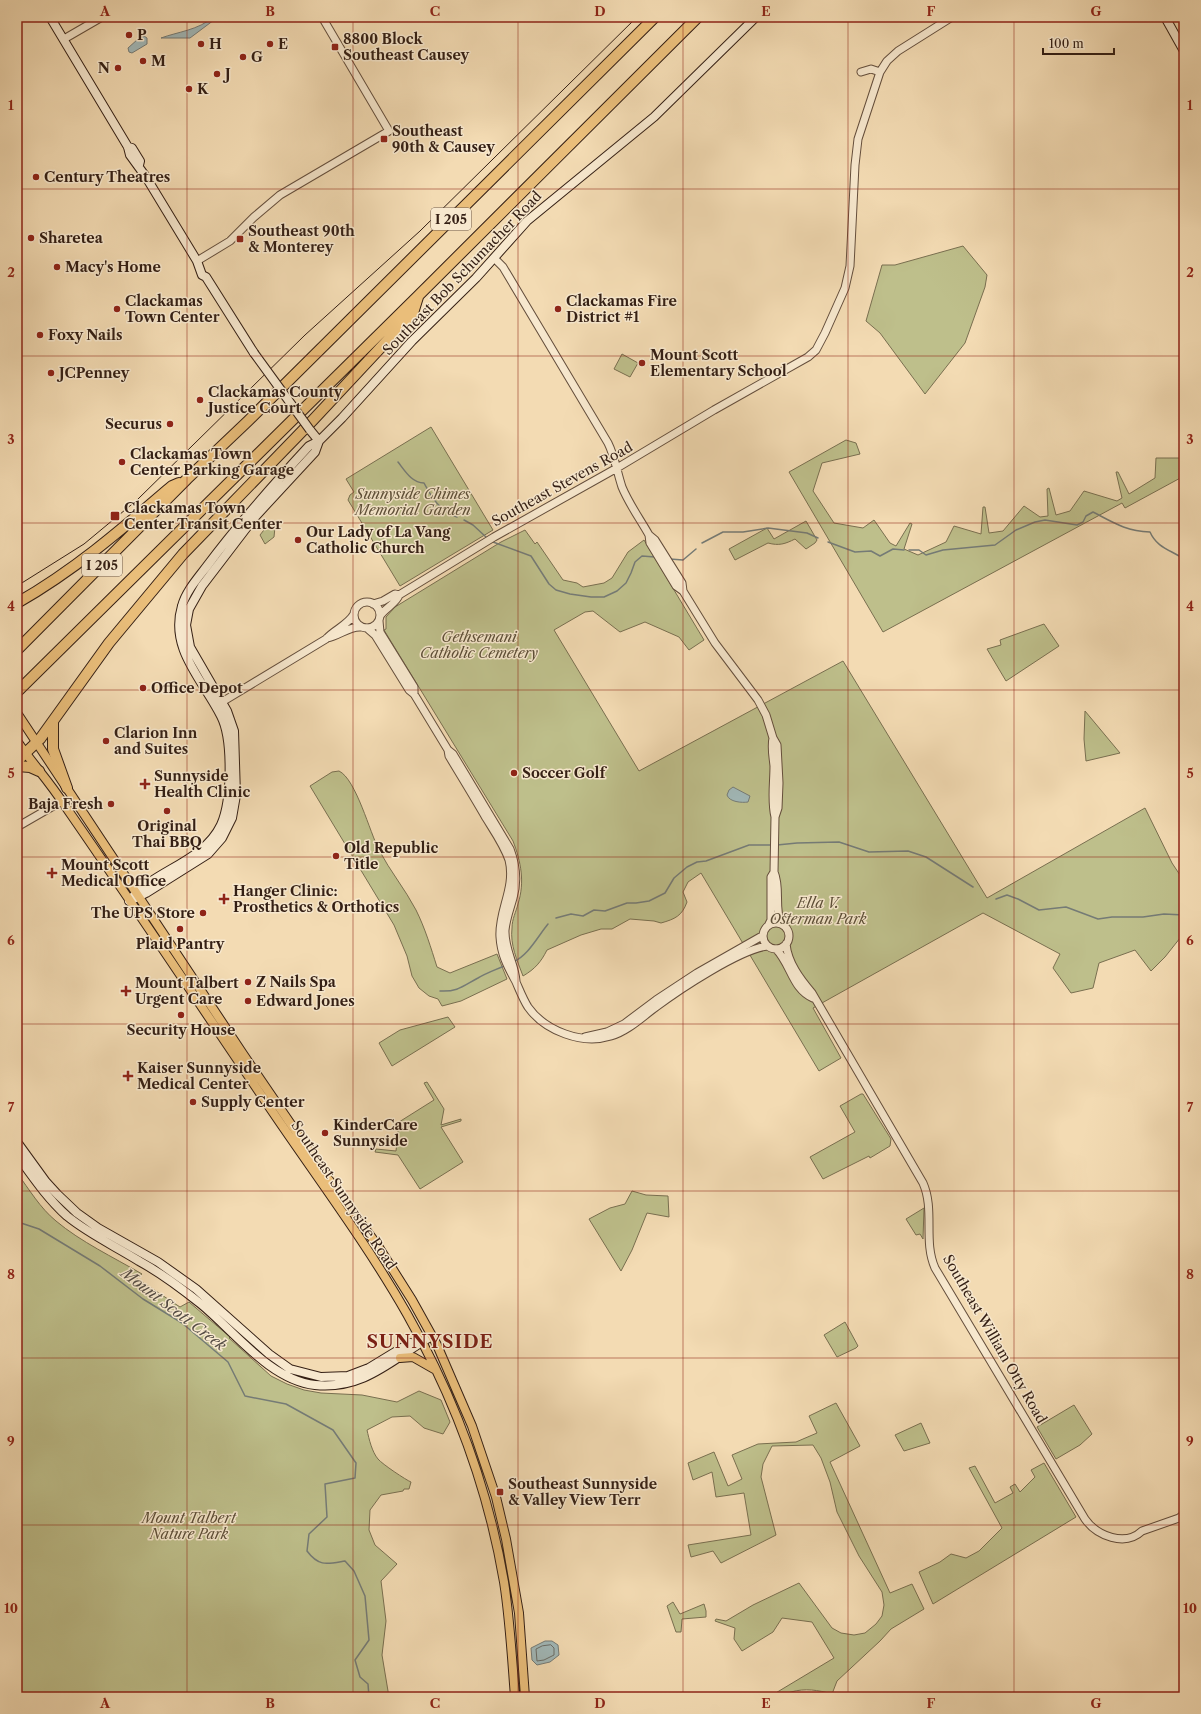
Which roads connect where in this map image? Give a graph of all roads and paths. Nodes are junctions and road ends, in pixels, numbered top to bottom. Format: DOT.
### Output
graph roads {
  1 [pos="50,17"];
  2 [pos="102,17"];
  3 [pos="322,17"];
  4 [pos="655,17"];
  5 [pos="698,17"];
  6 [pos="756,17"];
  7 [pos="952,17"];
  8 [pos="1164,17"];
  9 [pos="64,40"];
  10 [pos="1184,51"];
  11 [pos="861,72"];
  12 [pos="880,72"];
  13 [pos="494,258"];
  14 [pos="197,262"];
  15 [pos="419,295"];
  16 [pos="318,441"];
  17 [pos="617,468"];
  18 [pos="187,479"];
  19 [pos="650,535"];
  20 [pos="683,591"];
  21 [pos="400,595"];
  22 [pos="18,602"];
  23 [pos="373,604"];
  24 [pos="354,614"];
  25 [pos="379,618"];
  26 [pos="364,628"];
  27 [pos="326,638"];
  28 [pos="17,650"];
  29 [pos="17,692"];
  30 [pos="414,694"];
  31 [pos="219,704"];
  32 [pos="18,715"];
  33 [pos="53,723"];
  34 [pos="17,741"];
  35 [pos="37,743"];
  36 [pos="26,753"];
  37 [pos="17,761"];
  38 [pos="17,766"];
  39 [pos="39,771"];
  40 [pos="67,788"];
  41 [pos="62,801"];
  42 [pos="17,827"];
  43 [pos="774,872"];
  44 [pos="137,894"];
  45 [pos="129,901"];
  46 [pos="770,924"];
  47 [pos="781,924"];
  48 [pos="762,936"];
  49 [pos="786,944"];
  50 [pos="767,946"];
  51 [pos="776,949"];
  52 [pos="814,998"];
  53 [pos="585,1038"];
  54 [pos="226,1043"];
  55 [pos="243,1054"];
  56 [pos="259,1092"];
  57 [pos="277,1105"];
  58 [pos="19,1144"];
  59 [pos="17,1155"];
  60 [pos="28,1164"];
  61 [pos="356,1233"];
  62 [pos="378,1246"];
  63 [pos="431,1334"];
  64 [pos="421,1340"];
  65 [pos="400,1358"];
  66 [pos="269,1360"];
  67 [pos="435,1369"];
  68 [pos="1182,1516"];
  69 [pos="515,1697"];
  70 [pos="525,1697"];
  1 -- 9 [label="main road"];
  2 -- 9 [label="street"];
  3 -- 14 [label="street"];
  4 -- 18 [label="highway, I 205"];
  5 -- 15 [label="highway, I 205"];
  6 -- 13 [label="main road, Southeast Bob Schumacher Road"];
  7 -- 12 [label="street, Southeast Stevens Road"];
  8 -- 10 [label="main road"];
  9 -- 14 [label="main road"];
  11 -- 12 [label="street"];
  12 -- 17 [label="street, Southeast Stevens Road"];
  13 -- 16 [label="main road, Southeast Bob Schumacher Road"];
  13 -- 17 [label="street"];
  14 -- 16 [label="main road, bridge"];
  15 -- 29 [label="highway, I 205"];
  15 -- 33 [label="highway"];
  16 -- 31 [label="main road, Southeast Bob Schumacher Road"];
  17 -- 19 [label="street"];
  17 -- 21 [label="street, Southeast Stevens Road"];
  18 -- 22 [label="highway"];
  18 -- 28 [label="highway, I 205"];
  19 -- 20 [label="street"];
  19 -- 20 [label="street"];
  20 -- 43 [label="street"];
  21 -- 23 [label="street, Southeast Stevens Road"];
  21 -- 25 [label="street, Southeast Stevens Road"];
  23 -- 24 [label="street"];
  23 -- 25 [label="street"];
  24 -- 26 [label="street"];
  24 -- 27 [label="street"];
  25 -- 26 [label="street"];
  25 -- 30 [label="street"];
  26 -- 27 [label="street"];
  26 -- 30 [label="street"];
  27 -- 31 [label="street"];
  30 -- 53 [label="street"];
  31 -- 44 [label="main road"];
  32 -- 35 [label="main road, Southeast Sunnyside Road"];
  33 -- 35 [label="highway"];
  33 -- 40 [label="highway"];
  34 -- 36 [label="main road, Southeast Sunnyside Road"];
  35 -- 36 [label="highway"];
  35 -- 40 [label="main road, Southeast Sunnyside Road"];
  36 -- 37 [label="highway"];
  36 -- 39 [label="main road, Southeast Sunnyside Road"];
  38 -- 39 [label="highway"];
  39 -- 41 [label="main road, Southeast Sunnyside Road"];
  40 -- 44 [label="main road, Southeast Sunnyside Road"];
  41 -- 42 [label="street"];
  41 -- 45 [label="main road, Southeast Sunnyside Road"];
  43 -- 46 [label="street"];
  43 -- 47 [label="street"];
  44 -- 45 [label="main road"];
  44 -- 55 [label="main road, Southeast Sunnyside Road"];
  45 -- 54 [label="main road, Southeast Sunnyside Road"];
  46 -- 47 [label="street"];
  46 -- 48 [label="street"];
  47 -- 49 [label="street"];
  48 -- 50 [label="street"];
  48 -- 53 [label="street"];
  49 -- 51 [label="street"];
  49 -- 52 [label="street, Southeast William Otty Road"];
  50 -- 51 [label="street"];
  50 -- 53 [label="street"];
  51 -- 52 [label="street, Southeast William Otty Road"];
  52 -- 68 [label="street, Southeast William Otty Road"];
  54 -- 55 [label="main road"];
  54 -- 56 [label="main road, Southeast Sunnyside Road"];
  55 -- 57 [label="main road, Southeast Sunnyside Road"];
  56 -- 57 [label="main road"];
  56 -- 61 [label="main road, Southeast Sunnyside Road"];
  57 -- 62 [label="main road, Southeast Sunnyside Road"];
  58 -- 60 [label="main road"];
  59 -- 60 [label="main road"];
  60 -- 66 [label="main road"];
  61 -- 62 [label="main road"];
  61 -- 64 [label="main road, Southeast Sunnyside Road"];
  62 -- 63 [label="main road, Southeast Sunnyside Road"];
  63 -- 64 [label="main road"];
  63 -- 70 [label="main road, Southeast Sunnyside Road"];
  64 -- 65 [label="main road"];
  64 -- 66 [label="main road"];
  64 -- 67 [label="main road, Southeast Sunnyside Road"];
  65 -- 66 [label="main road"];
  65 -- 67 [label="main road"];
  67 -- 69 [label="main road, Southeast Sunnyside Road"];
}
